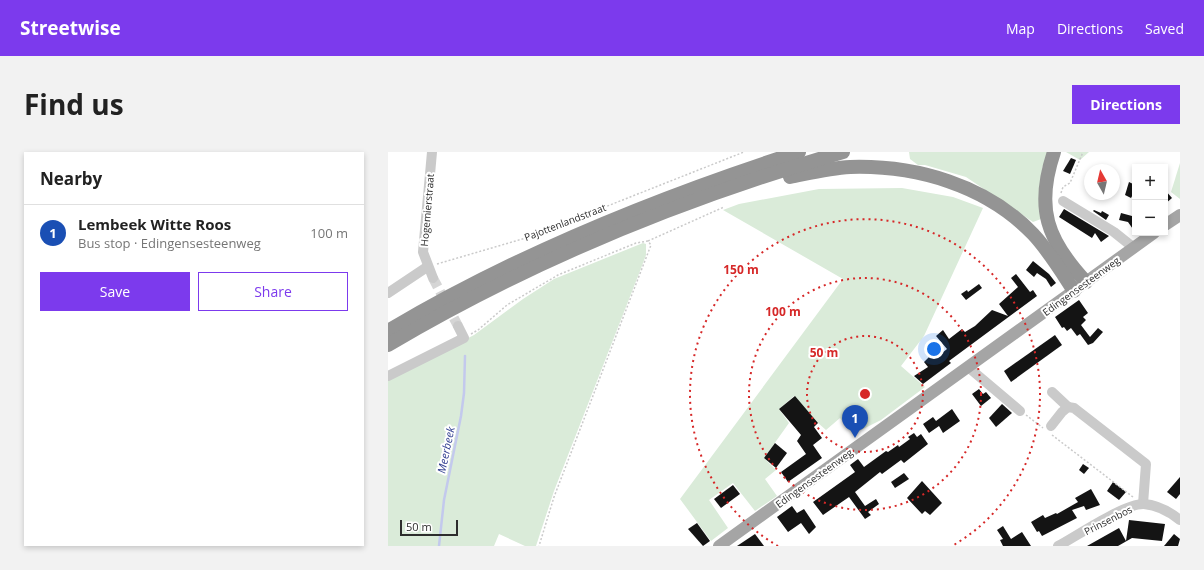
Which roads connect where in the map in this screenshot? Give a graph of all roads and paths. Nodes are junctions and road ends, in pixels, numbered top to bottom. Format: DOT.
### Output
graph roads {
  1 [pos="432,152"];
  2 [pos="744,152"];
  3 [pos="799,152"];
  4 [pos="843,152"];
  5 [pos="1054,152"];
  6 [pos="1083,152"];
  7 [pos="755,180"];
  8 [pos="1063,201"];
  9 [pos="724,207"];
  10 [pos="1180,215"];
  11 [pos="1168,223"];
  12 [pos="1150,236"];
  13 [pos="648,240"];
  14 [pos="1134,248"];
  15 [pos="427,267"];
  16 [pos="433,278"];
  17 [pos="1086,282"];
  18 [pos="1074,291"];
  19 [pos="388,293"];
  20 [pos="458,326"];
  21 [pos="388,331"];
  22 [pos="464,338"];
  23 [pos="388,345"];
  24 [pos="968,367"];
  25 [pos="388,376"];
  26 [pos="1052,392"];
  27 [pos="1068,407"];
  28 [pos="1020,411"];
  29 [pos="1051,426"];
  30 [pos="1142,504"];
  31 [pos="1180,520"];
  32 [pos="539,546"];
  33 [pos="719,546"];
  34 [pos="1058,546"];
  1 -- 15 [label="street, Hogemierstraat"];
  2 -- 15 [label="path, Pajottenlandstraat"];
  3 -- 21 [label="highway"];
  4 -- 7 [label="highway"];
  5 -- 17 [label="highway"];
  6 -- 8 [label="path"];
  7 -- 18 [label="highway"];
  7 -- 23 [label="highway"];
  8 -- 14 [label="street"];
  9 -- 13 [label="path"];
  10 -- 11 [label="main road"];
  12 -- 14 [label="main road, Edingensesteenweg"];
  13 -- 22 [label="path"];
  13 -- 32 [label="path"];
  14 -- 17 [label="main road, Edingensesteenweg"];
  15 -- 16 [label="street, Hogemierstraat"];
  15 -- 19 [label="street"];
  17 -- 18 [label="main road, Edingensesteenweg"];
  18 -- 24 [label="main road, Edingensesteenweg"];
  20 -- 22 [label="street"];
  22 -- 25 [label="street"];
  24 -- 28 [label="street"];
  24 -- 33 [label="main road, Edingensesteenweg"];
  26 -- 27 [label="street"];
  27 -- 29 [label="street"];
  27 -- 30 [label="street"];
  28 -- 30 [label="path"];
  30 -- 31 [label="street, Prinsenbos"];
  30 -- 34 [label="street, Prinsenbos"];
}
